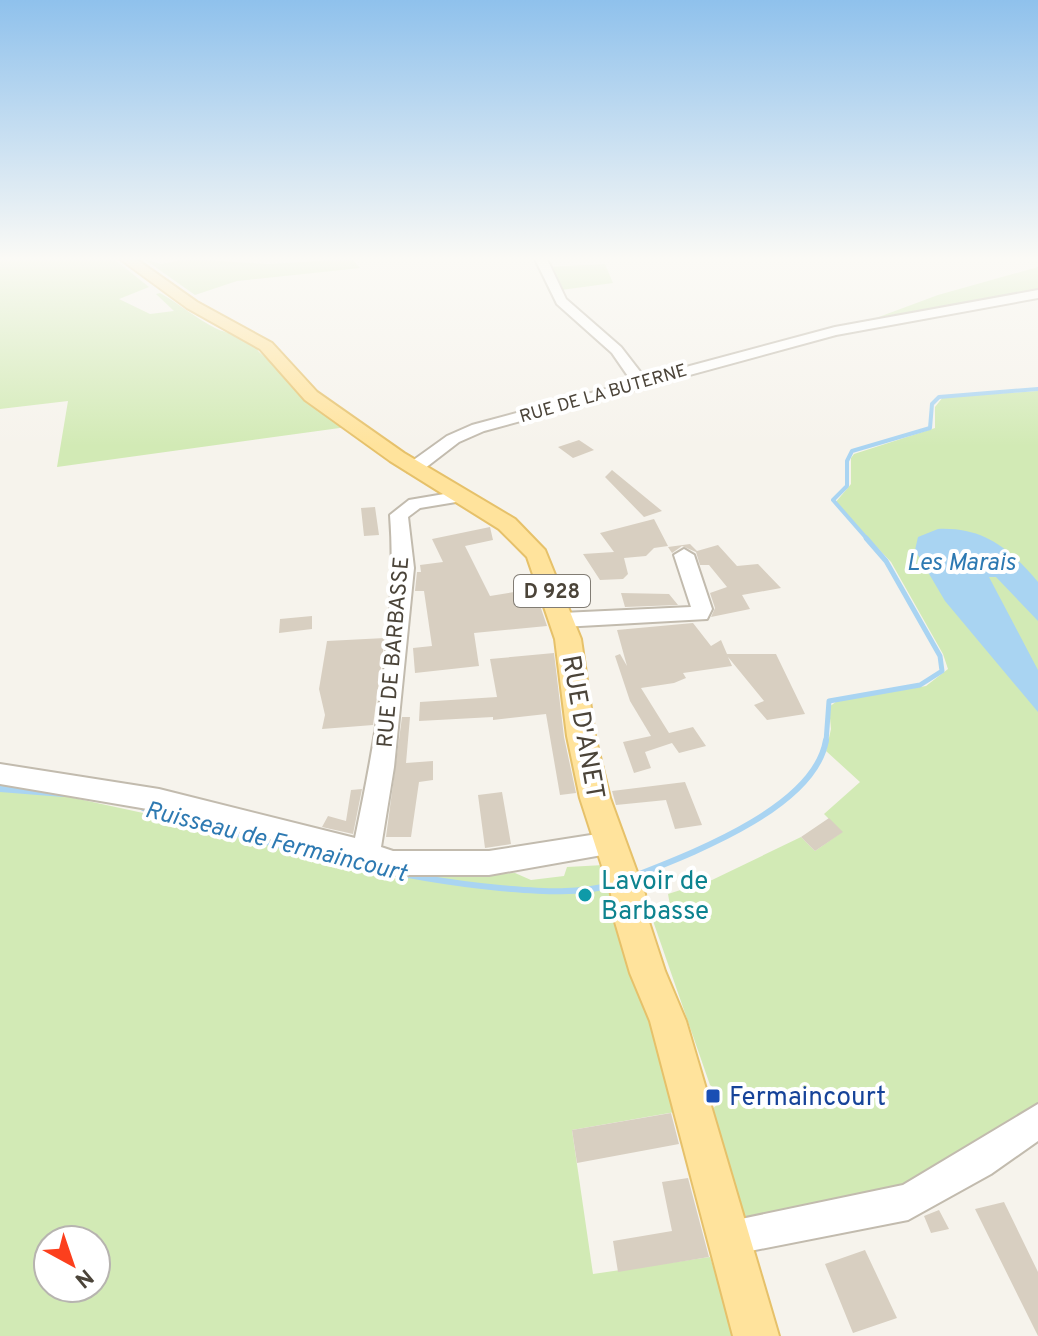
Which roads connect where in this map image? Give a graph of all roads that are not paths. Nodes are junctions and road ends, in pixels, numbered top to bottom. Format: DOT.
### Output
graph roads {
  1 [pos="223,321"];
  2 [pos="580,321"];
  3 [pos="888,321"];
  4 [pos="641,384"];
  5 [pos="417,466"];
  6 [pos="453,490"];
  7 [pos="684,555"];
  8 [pos="562,620"];
  9 [pos="0,774"];
  10 [pos="370,854"];
  11 [pos="618,867"];
  12 [pos="1038,1121"];
  13 [pos="730,1237"];
  14 [pos="756,1336"];
  1 -- 5 [label="main road, RUE D'ANET / D 928"];
  2 -- 4 [label="street"];
  3 -- 4 [label="street, RUE DE LA BUTERNE"];
  4 -- 5 [label="street, RUE DE LA BUTERNE"];
  5 -- 6 [label="main road, RUE D'ANET / D 928"];
  6 -- 8 [label="main road, RUE D'ANET / D 928"];
  6 -- 10 [label="street, RUE DE BARBASSE"];
  7 -- 8 [label="street"];
  8 -- 11 [label="main road, RUE D'ANET / D 928"];
  9 -- 10 [label="street"];
  10 -- 11 [label="street"];
  11 -- 13 [label="main road, RUE D'ANET / D 928"];
  12 -- 13 [label="street"];
  13 -- 14 [label="main road, RUE D'ANET / D 928"];
}
